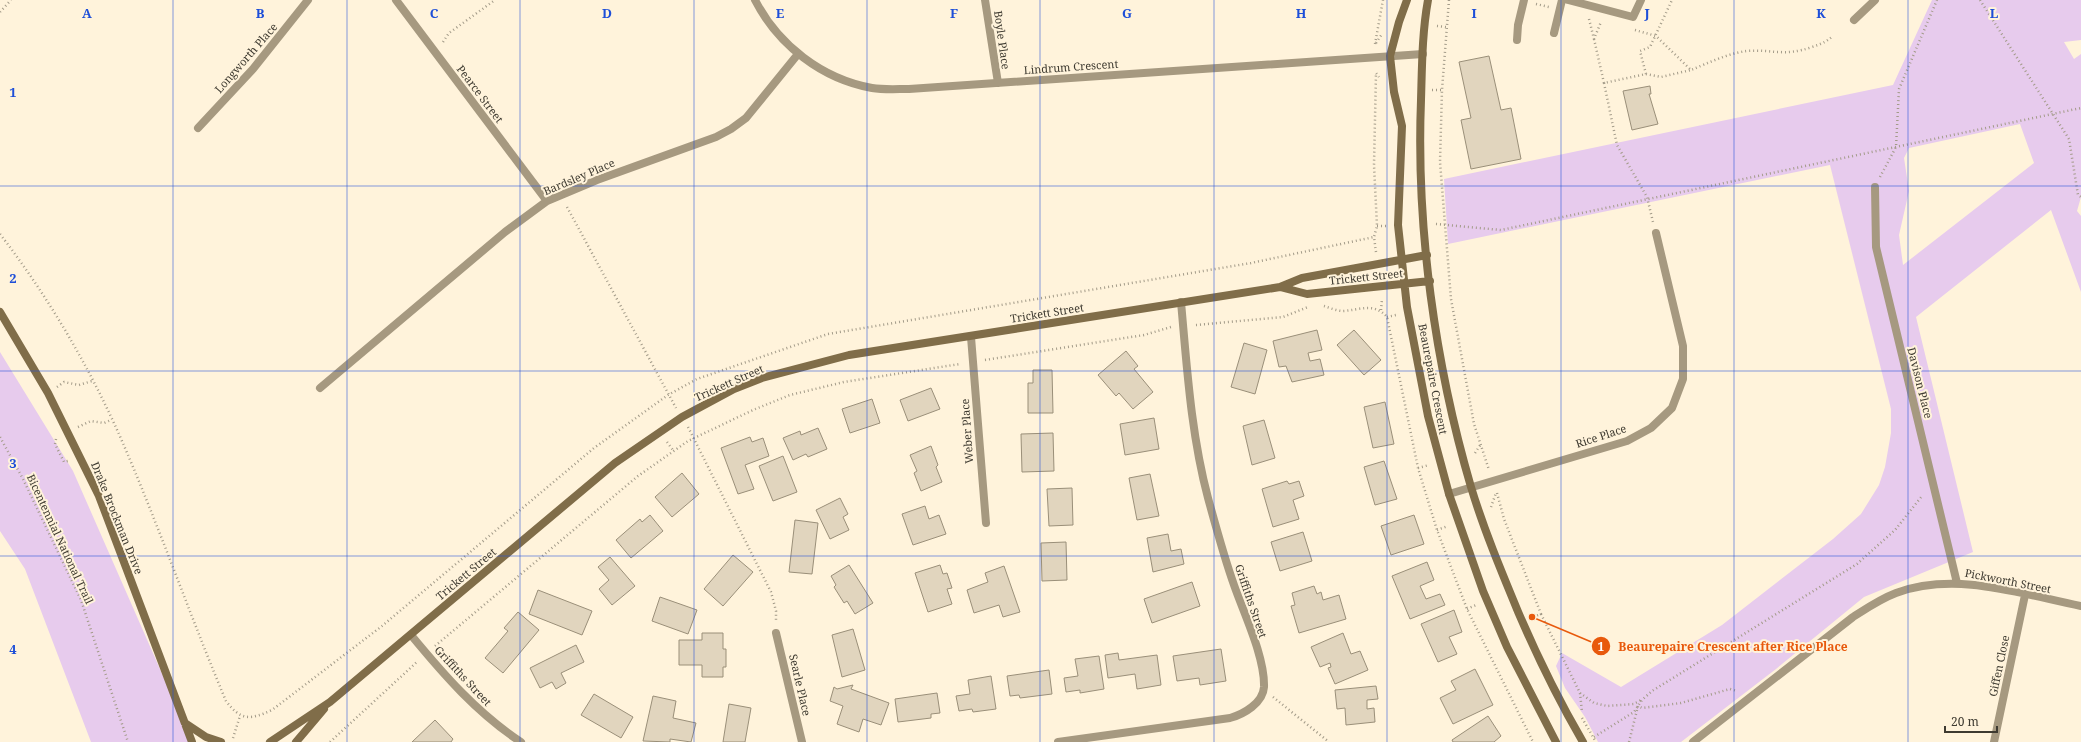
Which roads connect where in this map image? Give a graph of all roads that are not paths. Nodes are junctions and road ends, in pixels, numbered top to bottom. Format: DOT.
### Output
graph roads {
  1 [pos="308,0"];
  2 [pos="396,0"];
  3 [pos="755,0"];
  4 [pos="985,0"];
  5 [pos="1407,0"];
  6 [pos="1428,0"];
  7 [pos="1524,0"];
  8 [pos="1562,0"];
  9 [pos="1568,0"];
  10 [pos="1641,0"];
  11 [pos="1875,0"];
  12 [pos="1854,20"];
  13 [pos="1554,33"];
  14 [pos="1517,40"];
  15 [pos="798,54"];
  16 [pos="1423,54"];
  17 [pos="1390,56"];
  18 [pos="998,83"];
  19 [pos="198,128"];
  20 [pos="1874,187"];
  21 [pos="546,201"];
  22 [pos="1656,233"];
  23 [pos="1427,255"];
  24 [pos="1402,258"];
  25 [pos="1430,281"];
  26 [pos="1405,284"];
  27 [pos="1280,287"];
  28 [pos="1181,302"];
  29 [pos="0,312"];
  30 [pos="971,337"];
  31 [pos="320,388"];
  32 [pos="1471,488"];
  33 [pos="1449,494"];
  34 [pos="986,523"];
  35 [pos="1958,583"];
  36 [pos="2026,595"];
  37 [pos="2081,606"];
  38 [pos="776,633"];
  39 [pos="411,635"];
  40 [pos="330,702"];
  41 [pos="184,722"];
  42 [pos="1554,739"];
  43 [pos="272,740"];
  44 [pos="1586,741"];
  45 [pos="192,742"];
  46 [pos="221,742"];
  47 [pos="261,742"];
  48 [pos="296,742"];
  49 [pos="521,742"];
  50 [pos="802,742"];
  51 [pos="1058,742"];
  52 [pos="1693,742"];
  53 [pos="1994,742"];
  1 -- 19 [label="street, Longworth Place"];
  2 -- 21 [label="street, Pearce Street"];
  3 -- 15 [label="street, Lindrum Crescent"];
  4 -- 18 [label="street, Boyle Place"];
  5 -- 17 [label="street, Beaurepaire Crescent"];
  6 -- 16 [label="street, Beaurepaire Crescent"];
  7 -- 14 [label="street"];
  8 -- 13 [label="street"];
  9 -- 10 [label="street"];
  11 -- 12 [label="street"];
  15 -- 18 [label="street, Lindrum Crescent"];
  15 -- 21 [label="street, Bardsley Place"];
  16 -- 17 [label="street, Lindrum Crescent"];
  16 -- 23 [label="street, Beaurepaire Crescent"];
  17 -- 18 [label="street, Lindrum Crescent"];
  17 -- 24 [label="street, Beaurepaire Crescent"];
  20 -- 35 [label="street, Davison Place"];
  21 -- 31 [label="street, Bardsley Place"];
  22 -- 32 [label="street, Rice Place"];
  23 -- 24 [label="street, Trickett Street"];
  23 -- 25 [label="street, Beaurepaire Crescent"];
  24 -- 26 [label="street, Beaurepaire Crescent"];
  24 -- 27 [label="street, Trickett Street"];
  25 -- 26 [label="street, Trickett Street"];
  25 -- 32 [label="street, Beaurepaire Crescent"];
  26 -- 27 [label="street, Trickett Street"];
  26 -- 33 [label="street, Beaurepaire Crescent"];
  27 -- 28 [label="street, Trickett Street"];
  28 -- 30 [label="street, Trickett Street"];
  28 -- 51 [label="street, Griffiths Street"];
  29 -- 41 [label="street, Drake Brockman Drive"];
  30 -- 34 [label="street, Weber Place"];
  30 -- 39 [label="street, Trickett Street"];
  32 -- 33 [label="street, Rice Place"];
  32 -- 44 [label="street, Beaurepaire Crescent"];
  33 -- 42 [label="street, Beaurepaire Crescent"];
  35 -- 36 [label="street, Pickworth Street"];
  35 -- 52 [label="street, Pickworth Street"];
  36 -- 37 [label="street, Pickworth Street"];
  36 -- 53 [label="street, Giffen Close"];
  38 -- 50 [label="street, Searle Place"];
  39 -- 40 [label="street, Trickett Street"];
  39 -- 49 [label="street, Griffiths Street"];
  40 -- 43 [label="street, Trickett Street"];
  40 -- 48 [label="street, Trickett Street"];
  41 -- 45 [label="street, Drake Brockman Drive"];
  41 -- 46 [label="street"];
  43 -- 47 [label="street, Trickett Street"];
}
